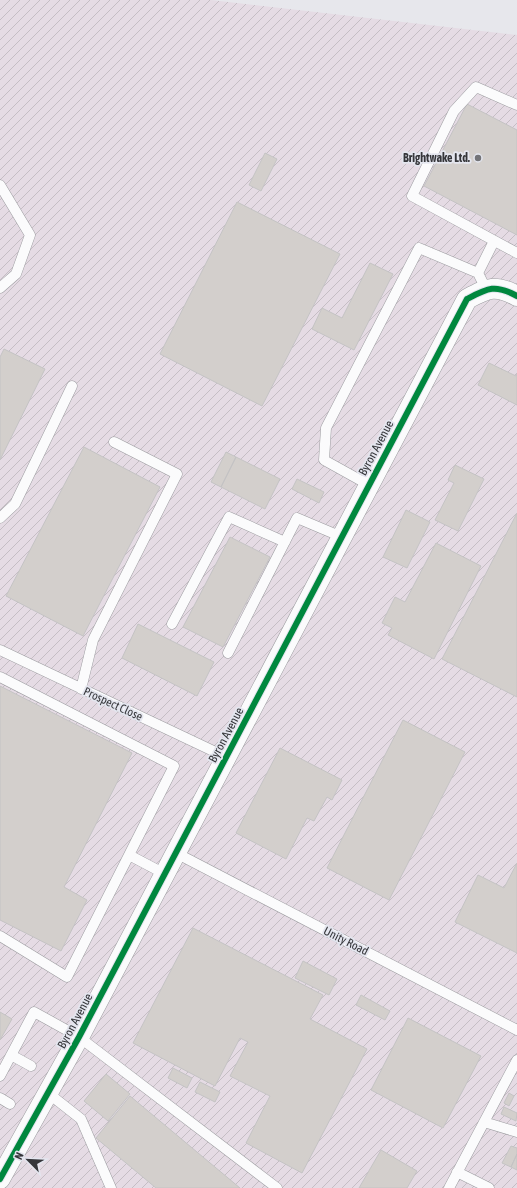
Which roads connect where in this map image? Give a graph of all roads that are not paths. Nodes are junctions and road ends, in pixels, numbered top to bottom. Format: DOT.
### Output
graph roads {
  1 [pos="517,105"];
  2 [pos="0,185"];
  3 [pos="494,241"];
  4 [pos="517,253"];
  5 [pos="482,281"];
  6 [pos="0,288"];
  7 [pos="517,296"];
  8 [pos="72,386"];
  9 [pos="114,442"];
  10 [pos="369,485"];
  11 [pos="0,518"];
  12 [pos="342,537"];
  13 [pos="285,542"];
  14 [pos="172,624"];
  15 [pos="0,650"];
  16 [pos="228,653"];
  17 [pos="0,677"];
  18 [pos="82,689"];
  19 [pos="226,757"];
  20 [pos="176,853"];
  21 [pos="129,855"];
  22 [pos="165,874"];
  23 [pos="0,936"];
  24 [pos="517,1030"];
  25 [pos="79,1037"];
  26 [pos="11,1055"];
  27 [pos="517,1060"];
  28 [pos="31,1066"];
  29 [pos="0,1076"];
  30 [pos="48,1093"];
  31 [pos="0,1098"];
  32 [pos="10,1104"];
  33 [pos="484,1122"];
  34 [pos="517,1132"];
  35 [pos="457,1172"];
  36 [pos="0,1179"];
  37 [pos="111,1188"];
  38 [pos="277,1188"];
  39 [pos="449,1188"];
  40 [pos="489,1188"];
  1 -- 3 [label="lane"];
  2 -- 6 [label="lane"];
  3 -- 4 [label="lane"];
  3 -- 5 [label="lane"];
  5 -- 7 [label="street"];
  5 -- 10 [label="street, Byron Avenue"];
  5 -- 10 [label="lane"];
  8 -- 11 [label="lane"];
  9 -- 18 [label="lane"];
  10 -- 12 [label="street, Byron Avenue"];
  12 -- 13 [label="lane"];
  12 -- 19 [label="street, Byron Avenue"];
  13 -- 14 [label="lane"];
  13 -- 16 [label="lane"];
  15 -- 18 [label="lane, Prospect Close"];
  17 -- 21 [label="lane"];
  18 -- 19 [label="lane, Prospect Close"];
  19 -- 20 [label="street, Byron Avenue"];
  20 -- 22 [label="street, Byron Avenue"];
  20 -- 24 [label="lane, Unity Road"];
  21 -- 22 [label="lane"];
  21 -- 23 [label="lane"];
  22 -- 25 [label="street, Byron Avenue"];
  25 -- 26 [label="lane"];
  25 -- 30 [label="street, Byron Avenue"];
  25 -- 38 [label="lane"];
  26 -- 28 [label="lane"];
  26 -- 29 [label="lane"];
  27 -- 33 [label="lane"];
  30 -- 36 [label="street, Byron Avenue"];
  30 -- 37 [label="lane"];
  31 -- 32 [label="lane"];
  33 -- 34 [label="lane"];
  33 -- 35 [label="lane"];
  35 -- 39 [label="lane"];
  35 -- 40 [label="lane"];
}
